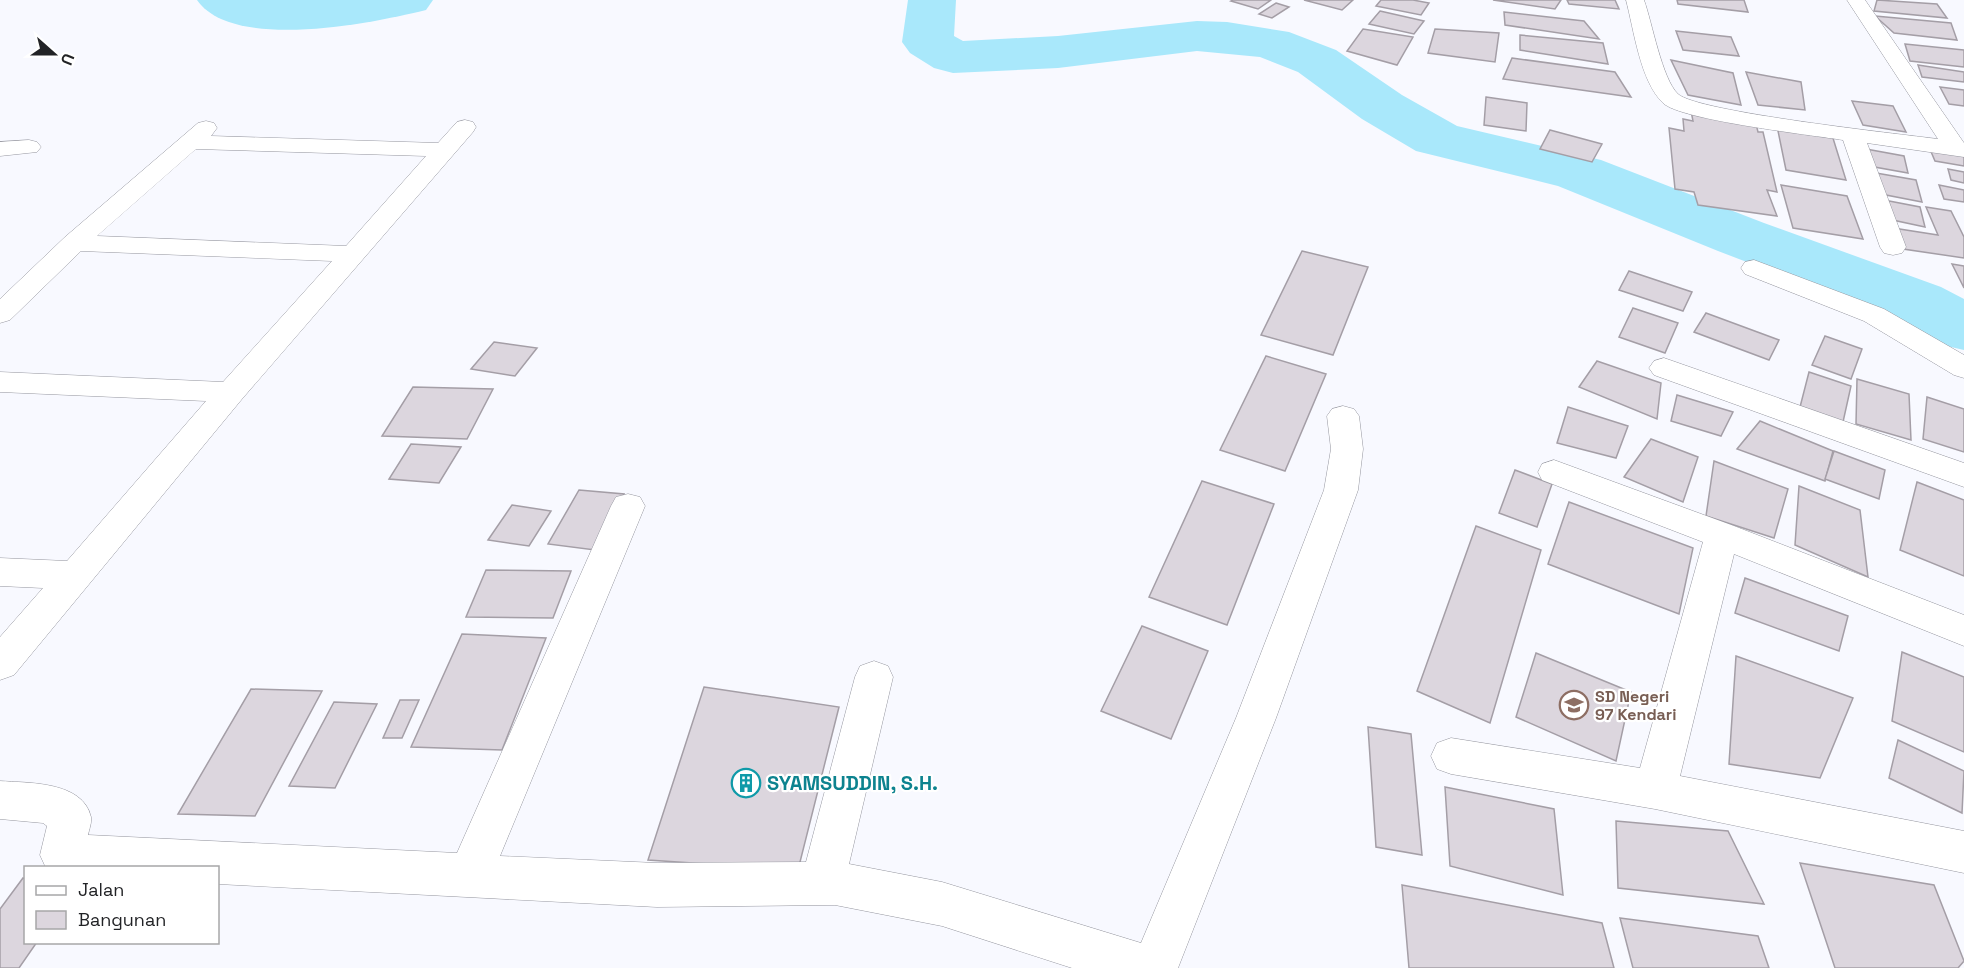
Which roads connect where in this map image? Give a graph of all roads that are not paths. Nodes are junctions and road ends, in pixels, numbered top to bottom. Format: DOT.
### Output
graph roads {
  1 [pos="1635,0"];
  2 [pos="1856,0"];
  3 [pos="212,123"];
  4 [pos="465,127"];
  5 [pos="1853,135"];
  6 [pos="190,142"];
  7 [pos="29,147"];
  8 [pos="0,149"];
  9 [pos="1960,149"];
  10 [pos="445,150"];
  11 [pos="74,243"];
  12 [pos="1893,247"];
  13 [pos="354,254"];
  14 [pos="1754,268"];
  15 [pos="0,314"];
  16 [pos="1664,368"];
  17 [pos="1964,368"];
  18 [pos="0,382"];
  19 [pos="231,392"];
  20 [pos="1343,416"];
  21 [pos="1554,472"];
  22 [pos="1964,475"];
  23 [pos="628,506"];
  24 [pos="1722,535"];
  25 [pos="0,572"];
  26 [pos="75,575"];
  27 [pos="1964,631"];
  28 [pos="0,664"];
  29 [pos="874,677"];
  30 [pos="1452,756"];
  31 [pos="1655,790"];
  32 [pos="0,800"];
  33 [pos="1964,852"];
  34 [pos="469,876"];
  35 [pos="822,884"];
  36 [pos="1146,968"];
  37 [pos="1154,968"];
  1 -- 5 [label="street"];
  2 -- 9 [label="street"];
  3 -- 6 [label="street"];
  4 -- 10 [label="street"];
  5 -- 9 [label="street"];
  5 -- 12 [label="street"];
  6 -- 10 [label="street"];
  6 -- 11 [label="street"];
  7 -- 8 [label="street"];
  10 -- 13 [label="street"];
  11 -- 13 [label="street"];
  11 -- 15 [label="street"];
  13 -- 19 [label="street"];
  14 -- 17 [label="street"];
  16 -- 22 [label="street"];
  18 -- 19 [label="street"];
  19 -- 26 [label="street"];
  20 -- 37 [label="street"];
  21 -- 24 [label="street"];
  23 -- 34 [label="street"];
  24 -- 27 [label="street"];
  24 -- 31 [label="street"];
  25 -- 26 [label="street"];
  26 -- 28 [label="street"];
  29 -- 35 [label="street"];
  30 -- 31 [label="street"];
  31 -- 33 [label="street"];
  32 -- 34 [label="street"];
  34 -- 35 [label="street"];
  35 -- 36 [label="street"];
}
